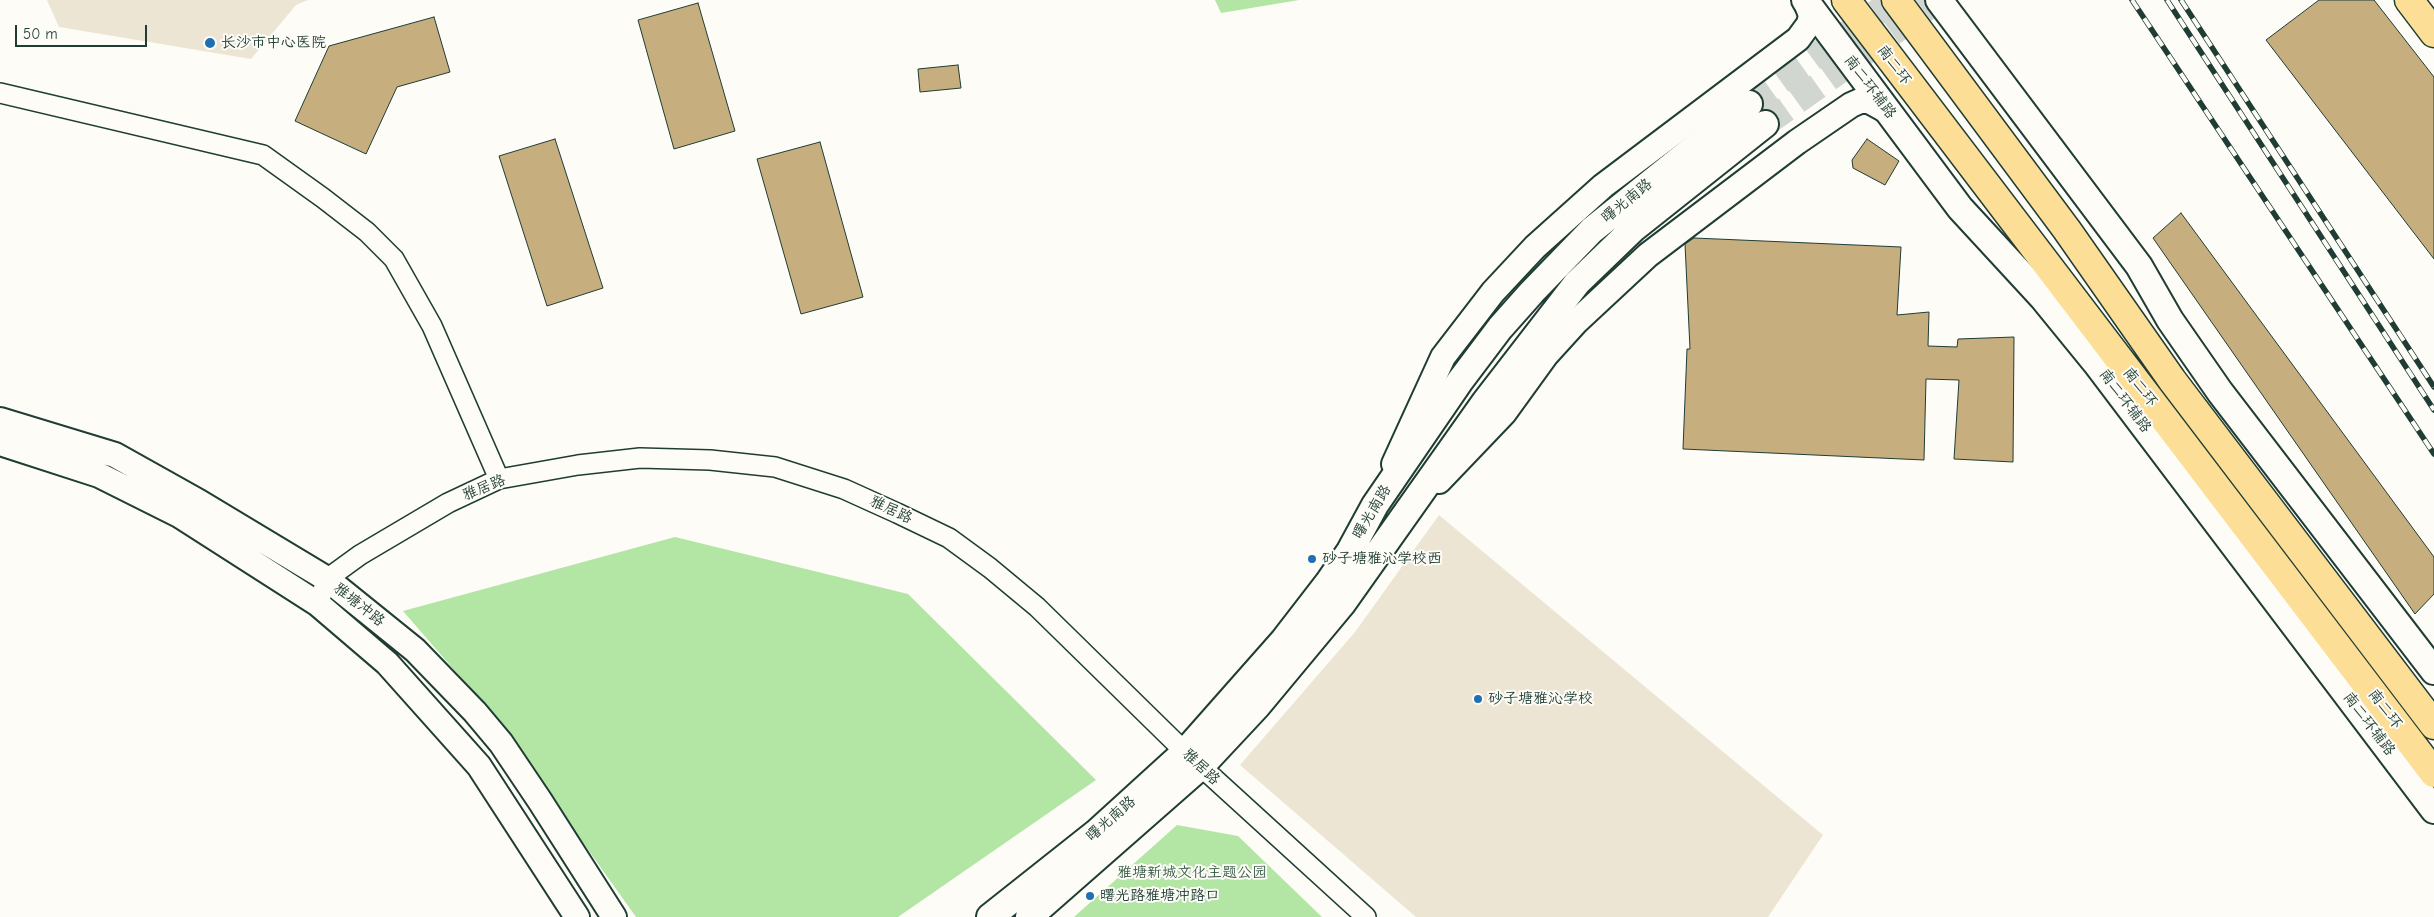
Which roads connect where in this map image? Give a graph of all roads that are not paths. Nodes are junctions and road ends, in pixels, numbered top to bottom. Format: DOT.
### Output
graph roads {
  1 [pos="1805,0"];
  2 [pos="1846,0"];
  3 [pos="1896,0"];
  4 [pos="1939,0"];
  5 [pos="2409,0"];
  6 [pos="2434,33"];
  7 [pos="0,93"];
  8 [pos="1749,104"];
  9 [pos="1889,112"];
  10 [pos="1765,124"];
  11 [pos="0,420"];
  12 [pos="0,443"];
  13 [pos="499,479"];
  14 [pos="1375,504"];
  15 [pos="1398,524"];
  16 [pos="327,580"];
  17 [pos="318,604"];
  18 [pos="2434,671"];
  19 [pos="2434,725"];
  20 [pos="1193,759"];
  21 [pos="2434,774"];
  22 [pos="2434,810"];
  23 [pos="577,917"];
  24 [pos="614,917"];
  25 [pos="990,917"];
  26 [pos="1029,917"];
  27 [pos="1366,917"];
  1 -- 9 [label="main road, 南二环辅路"];
  1 -- 14 [label="street"];
  2 -- 21 [label="main road, 南二环"];
  3 -- 19 [label="main road, 南二环"];
  4 -- 18 [label="main road"];
  5 -- 6 [label="main road"];
  7 -- 13 [label="street"];
  8 -- 14 [label="main road, 曙光南路"];
  9 -- 15 [label="street"];
  9 -- 22 [label="main road, 南二环辅路"];
  10 -- 15 [label="main road, 曙光南路"];
  11 -- 16 [label="street, 雅塘冲路"];
  12 -- 17 [label="street, 雅塘冲路"];
  13 -- 16 [label="street, 雅居路"];
  13 -- 20 [label="street, 雅居路"];
  14 -- 20 [label="main road, 曙光南路"];
  15 -- 20 [label="main road, 曙光南路"];
  16 -- 17 [label="street"];
  16 -- 24 [label="street, 雅塘冲路"];
  17 -- 23 [label="street, 雅塘冲路"];
  20 -- 25 [label="main road, 曙光南路"];
  20 -- 26 [label="main road, 曙光南路"];
  20 -- 27 [label="street, 雅居路"];
}
